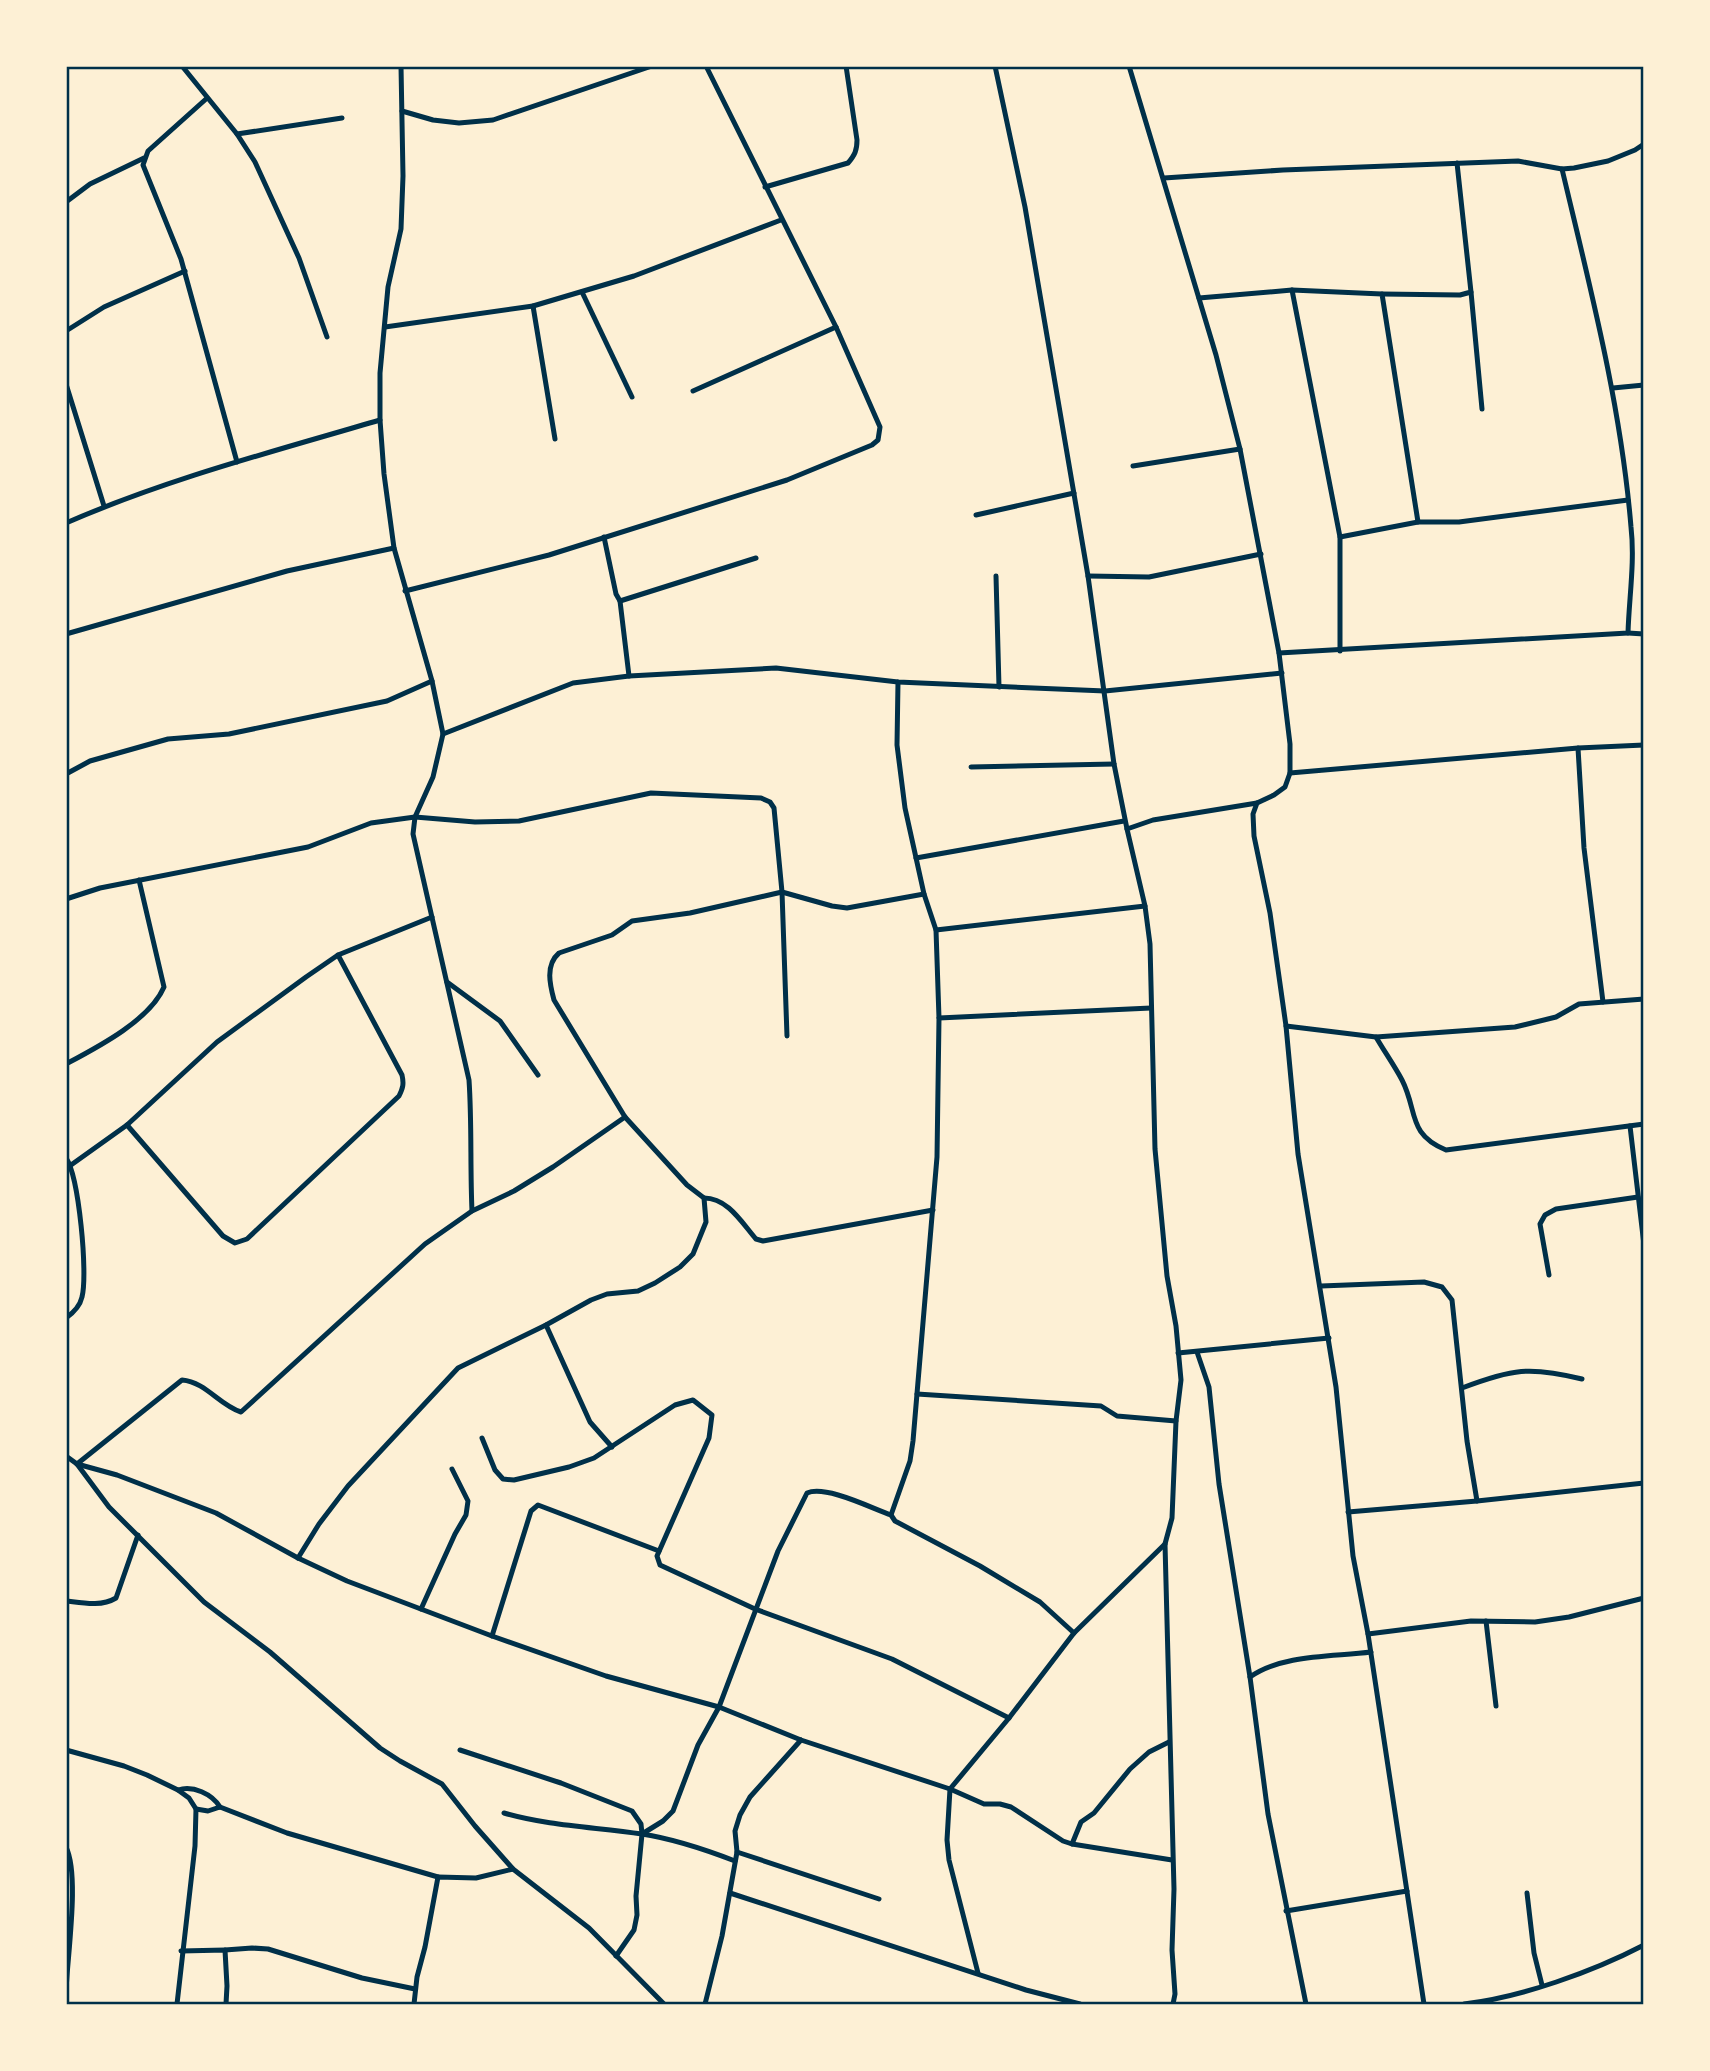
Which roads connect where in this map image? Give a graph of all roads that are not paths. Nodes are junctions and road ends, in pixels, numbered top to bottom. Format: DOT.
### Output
graph roads {
  1 [pos="181,66"];
  2 [pos="401,66"];
  3 [pos="652,66"];
  4 [pos="717,66"];
  5 [pos="846,66"];
  6 [pos="995,66"];
  7 [pos="1129,66"];
  8 [pos="707,68"];
  9 [pos="206,99"];
  10 [pos="402,111"];
  11 [pos="342,118"];
  12 [pos="237,134"];
  13 [pos="1643,144"];
  14 [pos="144,158"];
  15 [pos="1457,163"];
  16 [pos="1562,169"];
  17 [pos="1164,178"];
  18 [pos="765,187"];
  19 [pos="66,202"];
  20 [pos="781,220"];
  21 [pos="185,271"];
  22 [pos="1292,290"];
  23 [pos="582,292"];
  24 [pos="1471,292"];
  25 [pos="1382,294"];
  26 [pos="1199,298"];
  27 [pos="533,306"];
  28 [pos="385,327"];
  29 [pos="836,327"];
  30 [pos="66,331"];
  31 [pos="327,337"];
  32 [pos="66,384"];
  33 [pos="1643,385"];
  34 [pos="1613,388"];
  35 [pos="693,391"];
  36 [pos="632,397"];
  37 [pos="1482,409"];
  38 [pos="380,421"];
  39 [pos="555,439"];
  40 [pos="1240,449"];
  41 [pos="237,462"];
  42 [pos="1133,466"];
  43 [pos="1074,493"];
  44 [pos="1628,500"];
  45 [pos="104,506"];
  46 [pos="976,515"];
  47 [pos="1418,522"];
  48 [pos="66,523"];
  49 [pos="604,537"];
  50 [pos="1340,537"];
  51 [pos="394,548"];
  52 [pos="1261,554"];
  53 [pos="756,558"];
  54 [pos="996,576"];
  55 [pos="1088,576"];
  56 [pos="405,591"];
  57 [pos="620,601"];
  58 [pos="66,634"];
  59 [pos="1628,634"];
  60 [pos="1643,634"];
  61 [pos="1340,651"];
  62 [pos="1279,653"];
  63 [pos="1282,673"];
  64 [pos="629,676"];
  65 [pos="432,681"];
  66 [pos="898,682"];
  67 [pos="999,687"];
  68 [pos="1105,691"];
  69 [pos="443,734"];
  70 [pos="1643,745"];
  71 [pos="1578,748"];
  72 [pos="1114,764"];
  73 [pos="971,767"];
  74 [pos="1290,773"];
  75 [pos="66,774"];
  76 [pos="1257,803"];
  77 [pos="415,817"];
  78 [pos="1124,821"];
  79 [pos="1127,829"];
  80 [pos="916,858"];
  81 [pos="139,880"];
  82 [pos="782,892"];
  83 [pos="924,894"];
  84 [pos="66,900"];
  85 [pos="1145,906"];
  86 [pos="432,917"];
  87 [pos="936,930"];
  88 [pos="338,955"];
  89 [pos="447,982"];
  90 [pos="1643,999"];
  91 [pos="1604,1002"];
  92 [pos="1151,1008"];
  93 [pos="939,1018"];
  94 [pos="1286,1027"];
  95 [pos="787,1036"];
  96 [pos="1376,1037"];
  97 [pos="66,1064"];
  98 [pos="538,1075"];
  99 [pos="625,1117"];
  100 [pos="1643,1124"];
  101 [pos="127,1125"];
  102 [pos="1630,1126"];
  103 [pos="66,1158"];
  104 [pos="71,1165"];
  105 [pos="1638,1197"];
  106 [pos="704,1198"];
  107 [pos="933,1210"];
  108 [pos="472,1211"];
  109 [pos="1643,1245"];
  110 [pos="1549,1275"];
  111 [pos="1321,1286"];
  112 [pos="66,1318"];
  113 [pos="546,1325"];
  114 [pos="1329,1338"];
  115 [pos="1197,1352"];
  116 [pos="1178,1353"];
  117 [pos="1582,1379"];
  118 [pos="1462,1388"];
  119 [pos="917,1394"];
  120 [pos="1176,1421"];
  121 [pos="482,1438"];
  122 [pos="612,1447"];
  123 [pos="66,1456"];
  124 [pos="77,1464"];
  125 [pos="452,1469"];
  126 [pos="1643,1483"];
  127 [pos="1477,1501"];
  128 [pos="1348,1512"];
  129 [pos="891,1515"];
  130 [pos="138,1535"];
  131 [pos="1165,1544"];
  132 [pos="659,1551"];
  133 [pos="298,1558"];
  134 [pos="1643,1598"];
  135 [pos="66,1601"];
  136 [pos="421,1609"];
  137 [pos="755,1609"];
  138 [pos="1486,1621"];
  139 [pos="1074,1633"];
  140 [pos="1368,1634"];
  141 [pos="492,1636"];
  142 [pos="1371,1652"];
  143 [pos="1250,1677"];
  144 [pos="1496,1706"];
  145 [pos="719,1707"];
  146 [pos="1009,1718"];
  147 [pos="800,1740"];
  148 [pos="1169,1742"];
  149 [pos="66,1750"];
  150 [pos="460,1750"];
  151 [pos="950,1789"];
  152 [pos="178,1790"];
  153 [pos="220,1807"];
  154 [pos="196,1809"];
  155 [pos="504,1813"];
  156 [pos="642,1834"];
  157 [pos="1072,1844"];
  158 [pos="66,1847"];
  159 [pos="737,1852"];
  160 [pos="1172,1860"];
  161 [pos="735,1861"];
  162 [pos="513,1869"];
  163 [pos="438,1877"];
  164 [pos="1407,1891"];
  165 [pos="730,1893"];
  166 [pos="1527,1893"];
  167 [pos="879,1899"];
  168 [pos="1286,1910"];
  169 [pos="1643,1945"];
  170 [pos="225,1950"];
  171 [pos="181,1951"];
  172 [pos="67,1955"];
  173 [pos="616,1956"];
  174 [pos="978,1973"];
  175 [pos="1542,1985"];
  176 [pos="415,1989"];
  177 [pos="66,1993"];
  178 [pos="177,2004"];
  179 [pos="226,2004"];
  180 [pos="414,2004"];
  181 [pos="664,2004"];
  182 [pos="705,2004"];
  183 [pos="1080,2004"];
  184 [pos="1173,2004"];
  185 [pos="1306,2004"];
  186 [pos="1423,2004"];
  187 [pos="1464,2004"];
  1 -- 9 [label="street"];
  2 -- 10 [label="street"];
  3 -- 10 [label="street"];
  4 -- 8 [label="street"];
  5 -- 18 [label="street"];
  6 -- 43 [label="street"];
  7 -- 17 [label="street"];
  8 -- 18 [label="street"];
  9 -- 12 [label="street"];
  9 -- 14 [label="street"];
  10 -- 28 [label="street"];
  11 -- 12 [label="street"];
  12 -- 31 [label="street"];
  13 -- 16 [label="street"];
  14 -- 19 [label="street"];
  14 -- 21 [label="street"];
  15 -- 16 [label="street"];
  15 -- 17 [label="street"];
  15 -- 24 [label="street"];
  16 -- 34 [label="street"];
  17 -- 26 [label="street"];
  18 -- 20 [label="street"];
  20 -- 23 [label="street"];
  20 -- 29 [label="street"];
  21 -- 30 [label="street"];
  21 -- 41 [label="street"];
  22 -- 25 [label="street"];
  22 -- 26 [label="street"];
  22 -- 50 [label="street"];
  23 -- 27 [label="street"];
  23 -- 36 [label="street"];
  24 -- 25 [label="street"];
  24 -- 37 [label="street"];
  25 -- 47 [label="street"];
  26 -- 40 [label="street"];
  27 -- 28 [label="street"];
  27 -- 39 [label="street"];
  28 -- 38 [label="street"];
  29 -- 35 [label="street"];
  29 -- 49 [label="street"];
  32 -- 45 [label="street"];
  33 -- 34 [label="street"];
  34 -- 44 [label="street"];
  38 -- 41 [label="street"];
  38 -- 51 [label="street"];
  40 -- 42 [label="street"];
  40 -- 52 [label="street"];
  41 -- 45 [label="street"];
  43 -- 46 [label="street"];
  43 -- 55 [label="street"];
  44 -- 47 [label="street"];
  44 -- 59 [label="street"];
  45 -- 48 [label="street"];
  47 -- 50 [label="street"];
  49 -- 56 [label="street"];
  49 -- 57 [label="street"];
  50 -- 61 [label="street"];
  51 -- 56 [label="street"];
  51 -- 58 [label="street"];
  52 -- 55 [label="street"];
  52 -- 62 [label="street"];
  53 -- 57 [label="street"];
  54 -- 67 [label="street"];
  55 -- 68 [label="street"];
  56 -- 65 [label="street"];
  57 -- 64 [label="street"];
  59 -- 60 [label="street"];
  59 -- 61 [label="street"];
  61 -- 62 [label="street"];
  62 -- 63 [label="street"];
  63 -- 68 [label="street"];
  63 -- 74 [label="street"];
  64 -- 66 [label="street"];
  64 -- 69 [label="street"];
  65 -- 69 [label="street"];
  65 -- 75 [label="street"];
  66 -- 67 [label="street"];
  66 -- 80 [label="street"];
  67 -- 68 [label="street"];
  68 -- 72 [label="street"];
  69 -- 77 [label="street"];
  70 -- 71 [label="street"];
  71 -- 74 [label="street"];
  71 -- 91 [label="street"];
  72 -- 73 [label="street"];
  72 -- 78 [label="street"];
  74 -- 76 [label="street"];
  76 -- 79 [label="street"];
  76 -- 94 [label="street"];
  77 -- 81 [label="street"];
  77 -- 82 [label="street"];
  77 -- 86 [label="street"];
  78 -- 79 [label="street"];
  78 -- 80 [label="street"];
  79 -- 85 [label="street"];
  80 -- 83 [label="street"];
  81 -- 84 [label="street"];
  81 -- 97 [label="street"];
  82 -- 83 [label="street"];
  82 -- 95 [label="street"];
  82 -- 99 [label="street"];
  83 -- 87 [label="street"];
  85 -- 87 [label="street"];
  85 -- 92 [label="street"];
  86 -- 88 [label="street"];
  86 -- 89 [label="street"];
  87 -- 93 [label="street"];
  88 -- 101 [label="street"];
  88 -- 101 [label="street"];
  89 -- 98 [label="street"];
  89 -- 108 [label="street"];
  90 -- 91 [label="street"];
  91 -- 96 [label="street"];
  92 -- 93 [label="street"];
  92 -- 116 [label="street"];
  93 -- 107 [label="street"];
  94 -- 96 [label="street"];
  94 -- 111 [label="street"];
  96 -- 102 [label="street"];
  99 -- 106 [label="street"];
  99 -- 108 [label="street"];
  100 -- 102 [label="street"];
  101 -- 104 [label="street"];
  102 -- 105 [label="street"];
  103 -- 104 [label="street"];
  104 -- 112 [label="street"];
  105 -- 109 [label="street"];
  105 -- 110 [label="street"];
  106 -- 107 [label="street"];
  106 -- 113 [label="street"];
  107 -- 119 [label="street"];
  108 -- 124 [label="street"];
  111 -- 114 [label="street"];
  111 -- 118 [label="street"];
  113 -- 122 [label="street"];
  113 -- 133 [label="street"];
  114 -- 115 [label="street"];
  114 -- 128 [label="street"];
  115 -- 116 [label="street"];
  115 -- 143 [label="street"];
  116 -- 120 [label="street"];
  117 -- 118 [label="street"];
  118 -- 127 [label="street"];
  119 -- 120 [label="street"];
  119 -- 129 [label="street"];
  120 -- 131 [label="street"];
  121 -- 122 [label="street"];
  122 -- 132 [label="street"];
  123 -- 124 [label="street"];
  124 -- 130 [label="street"];
  124 -- 133 [label="street"];
  125 -- 136 [label="street"];
  126 -- 127 [label="street"];
  127 -- 128 [label="street"];
  128 -- 140 [label="street"];
  129 -- 137 [label="street"];
  129 -- 139 [label="street"];
  130 -- 135 [label="street"];
  130 -- 162 [label="street"];
  131 -- 139 [label="street"];
  131 -- 148 [label="street"];
  132 -- 137 [label="street"];
  132 -- 141 [label="street"];
  133 -- 136 [label="street"];
  134 -- 138 [label="street"];
  136 -- 141 [label="street"];
  137 -- 145 [label="street"];
  137 -- 146 [label="street"];
  138 -- 140 [label="street"];
  138 -- 144 [label="street"];
  139 -- 146 [label="street"];
  140 -- 142 [label="street"];
  141 -- 145 [label="street"];
  142 -- 143 [label="street"];
  142 -- 164 [label="street"];
  143 -- 168 [label="street"];
  145 -- 147 [label="street"];
  145 -- 156 [label="street"];
  146 -- 151 [label="street"];
  147 -- 151 [label="street"];
  147 -- 159 [label="street"];
  148 -- 157 [label="street"];
  148 -- 160 [label="street"];
  149 -- 152 [label="street"];
  150 -- 156 [label="street"];
  151 -- 157 [label="street"];
  151 -- 174 [label="street"];
  152 -- 153 [label="street"];
  152 -- 154 [label="street"];
  153 -- 154 [label="street"];
  153 -- 163 [label="street"];
  154 -- 171 [label="street"];
  155 -- 156 [label="street"];
  156 -- 161 [label="street"];
  156 -- 173 [label="street"];
  157 -- 160 [label="street"];
  158 -- 172 [label="street"];
  159 -- 161 [label="street"];
  159 -- 167 [label="street"];
  160 -- 184 [label="street"];
  161 -- 165 [label="street"];
  162 -- 163 [label="street"];
  162 -- 173 [label="street"];
  163 -- 176 [label="street"];
  164 -- 168 [label="street"];
  164 -- 186 [label="street"];
  165 -- 174 [label="street"];
  165 -- 182 [label="street"];
  166 -- 175 [label="street"];
  168 -- 185 [label="street"];
  169 -- 175 [label="street"];
  170 -- 171 [label="street"];
  170 -- 176 [label="street"];
  170 -- 179 [label="street"];
  171 -- 178 [label="street"];
  172 -- 177 [label="street"];
  173 -- 181 [label="street"];
  174 -- 183 [label="street"];
  175 -- 187 [label="street"];
  176 -- 180 [label="street"];
}
